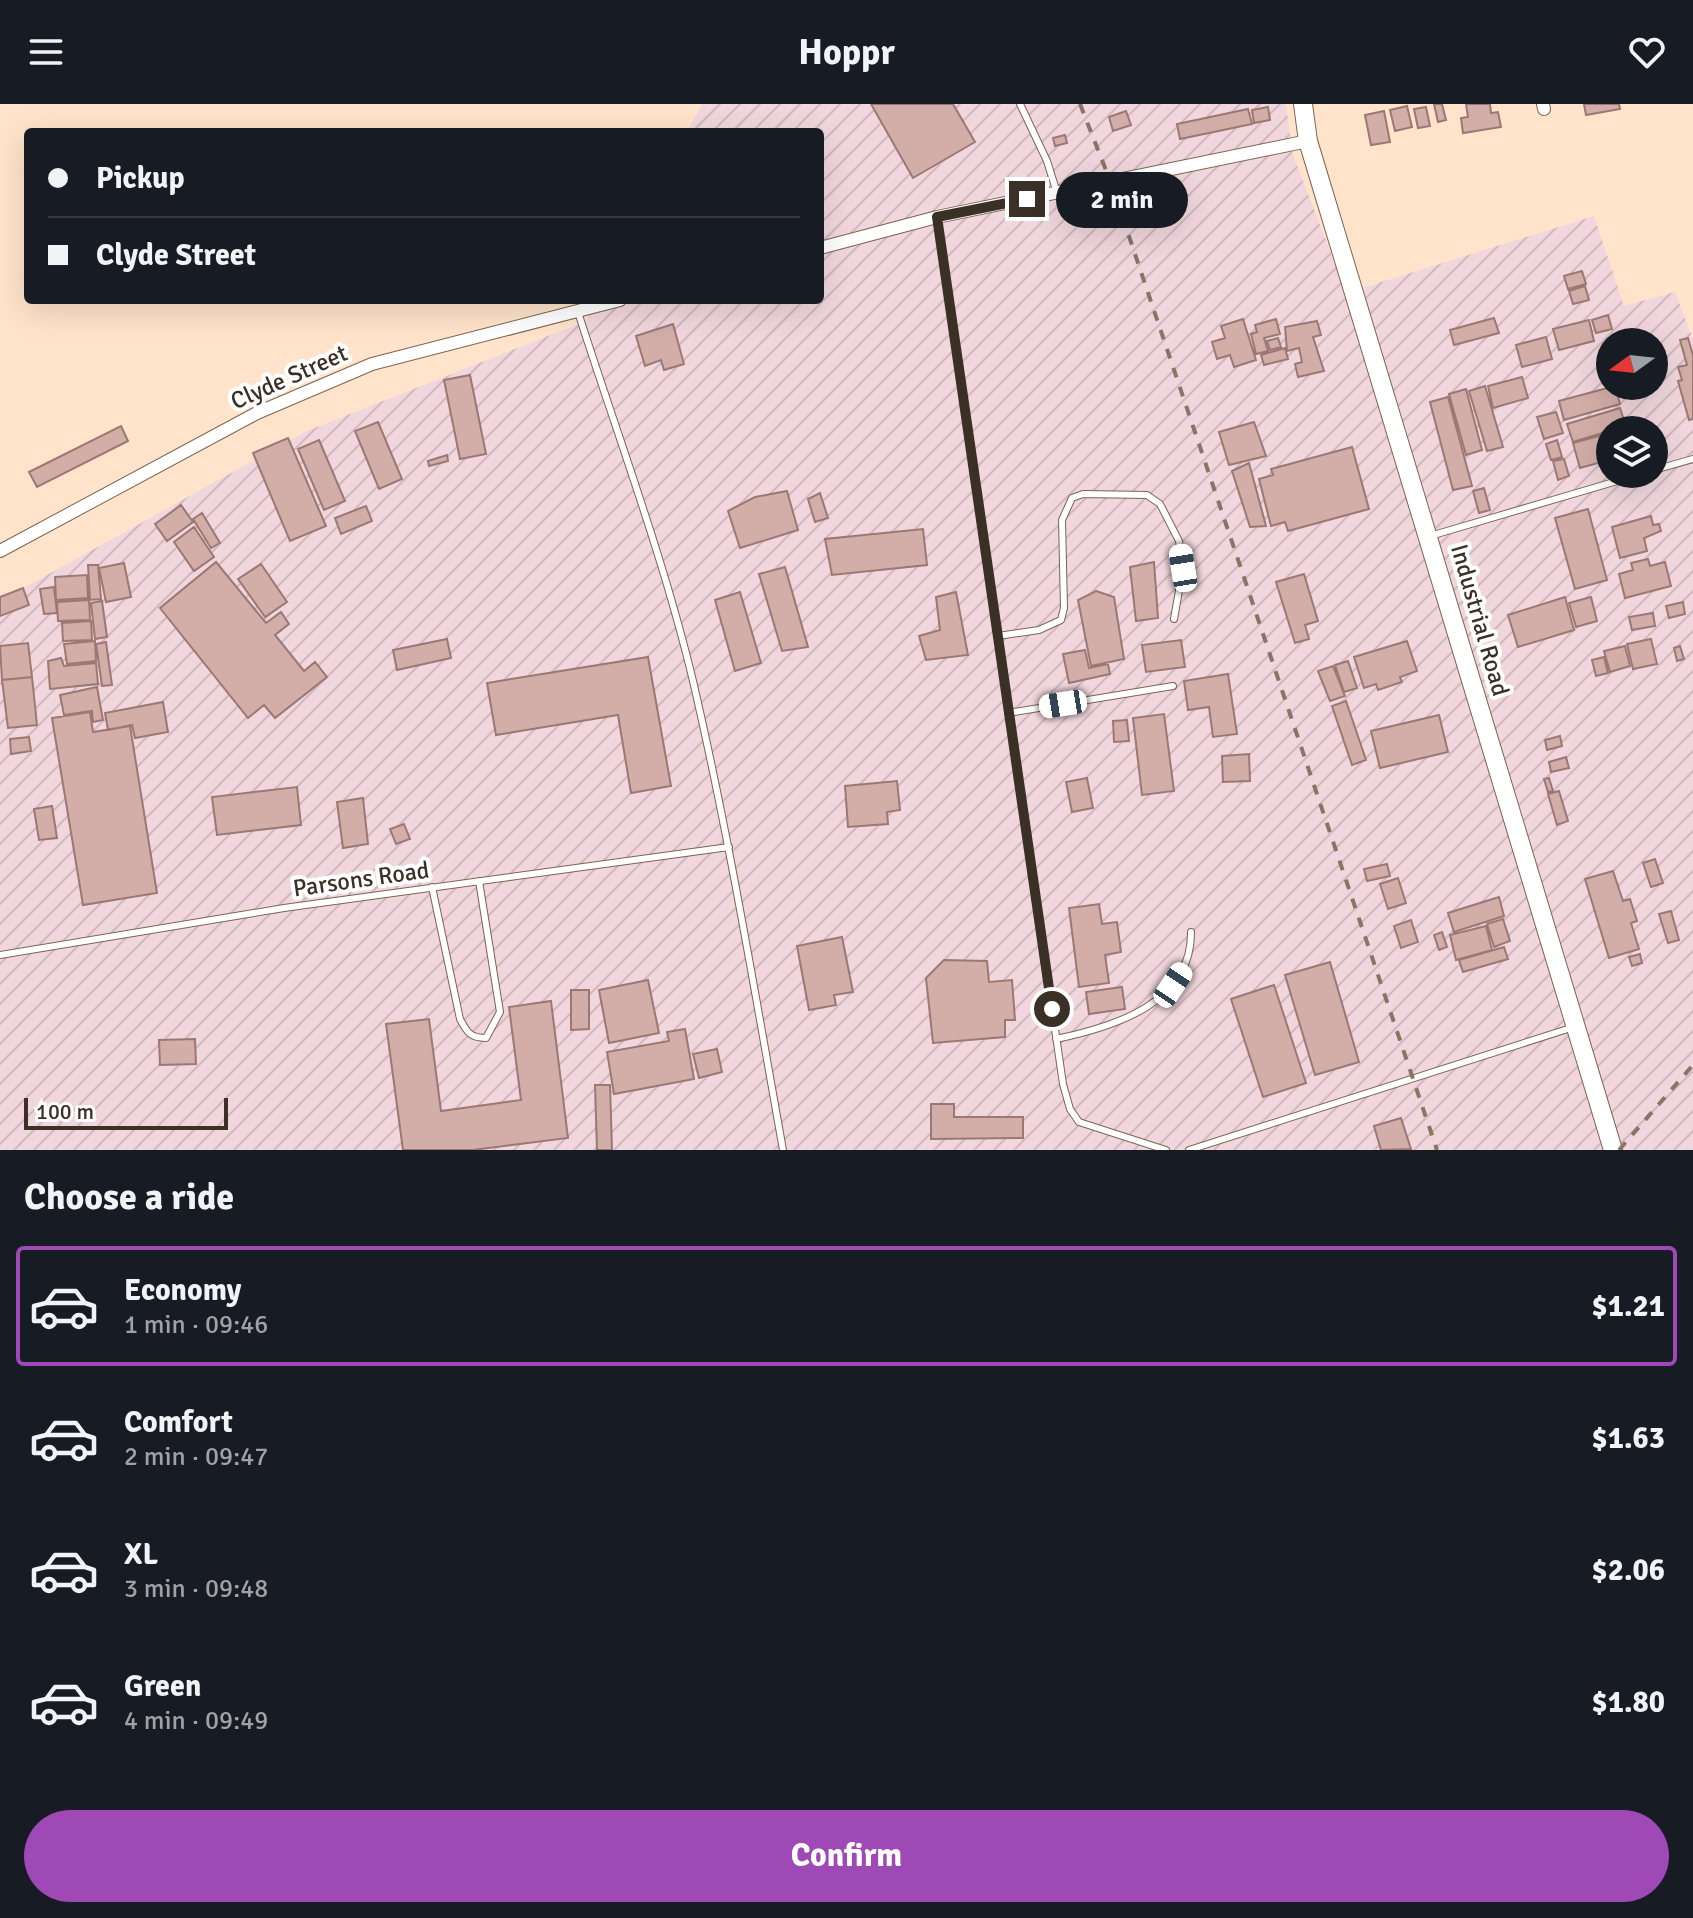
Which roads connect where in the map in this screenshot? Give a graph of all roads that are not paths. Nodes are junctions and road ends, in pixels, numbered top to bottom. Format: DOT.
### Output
graph roads {
  1 [pos="1020,104"];
  2 [pos="1303,104"];
  3 [pos="1308,141"];
  4 [pos="1057,193"];
  5 [pos="937,217"];
  6 [pos="824,247"];
  7 [pos="604,304"];
  8 [pos="577,311"];
  9 [pos="1693,459"];
  10 [pos="1668,466"];
  11 [pos="1596,487"];
  12 [pos="1430,536"];
  13 [pos="0,551"];
  14 [pos="1174,619"];
  15 [pos="998,636"];
  16 [pos="1173,686"];
  17 [pos="1008,713"];
  18 [pos="729,847"];
  19 [pos="479,881"];
  20 [pos="432,887"];
  21 [pos="1191,932"];
  22 [pos="0,955"];
  23 [pos="1575,1027"];
  24 [pos="1056,1039"];
  25 [pos="783,1150"];
  26 [pos="1166,1150"];
  27 [pos="1189,1150"];
  28 [pos="1613,1150"];
  1 -- 4 [label="lane"];
  2 -- 3 [label="street, Industrial Road"];
  3 -- 4 [label="street"];
  3 -- 12 [label="street, Industrial Road"];
  4 -- 5 [label="street"];
  5 -- 6 [label="street"];
  5 -- 15 [label="lane"];
  7 -- 8 [label="street, Clyde Street"];
  8 -- 13 [label="street, Clyde Street"];
  8 -- 18 [label="lane"];
  9 -- 10 [label="lane"];
  11 -- 12 [label="lane"];
  12 -- 23 [label="street, Industrial Road"];
  14 -- 15 [label="lane"];
  15 -- 17 [label="lane"];
  16 -- 17 [label="lane"];
  17 -- 24 [label="lane"];
  18 -- 19 [label="lane, Parsons Road"];
  18 -- 25 [label="lane"];
  19 -- 20 [label="lane, Parsons Road"];
  19 -- 20 [label="lane"];
  20 -- 22 [label="lane, Parsons Road"];
  21 -- 24 [label="lane"];
  23 -- 27 [label="lane"];
  23 -- 28 [label="street, Industrial Road"];
  24 -- 26 [label="lane"];
}
